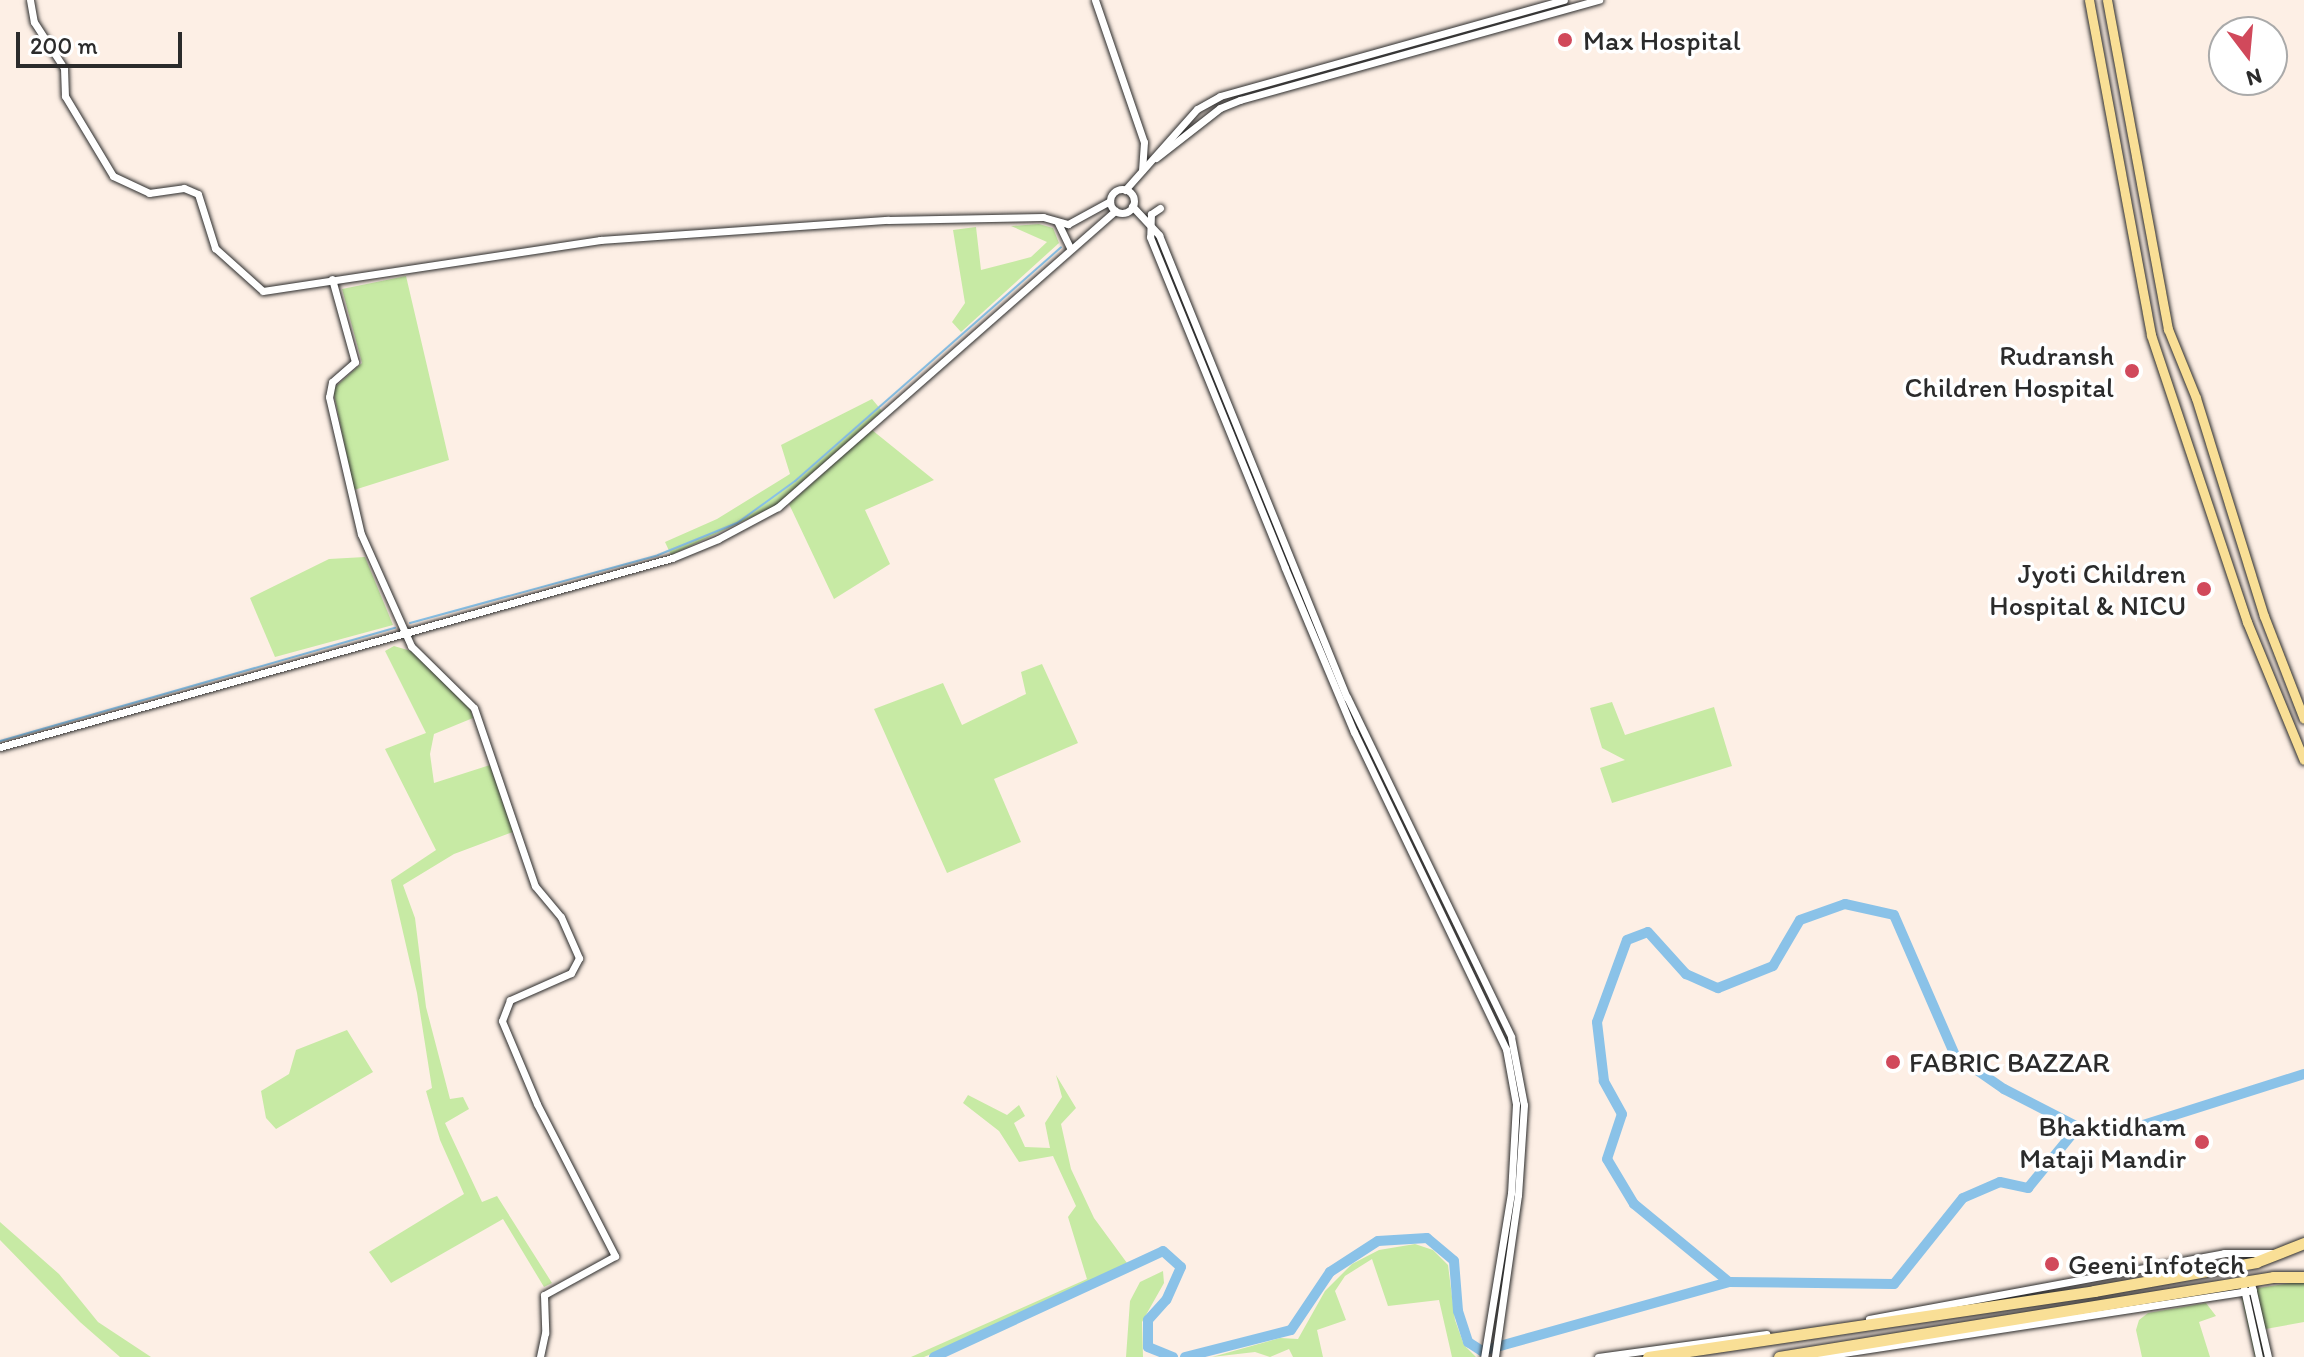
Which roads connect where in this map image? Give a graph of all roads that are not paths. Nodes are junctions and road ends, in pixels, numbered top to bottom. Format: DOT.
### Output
graph roads {
  1 [pos="30,0"];
  2 [pos="1095,0"];
  3 [pos="1564,0"];
  4 [pos="1599,0"];
  5 [pos="2089,0"];
  6 [pos="2107,0"];
  7 [pos="1144,142"];
  8 [pos="1156,153"];
  9 [pos="1151,162"];
  10 [pos="1142,171"];
  11 [pos="1125,190"];
  12 [pos="1110,201"];
  13 [pos="1132,206"];
  14 [pos="1160,208"];
  15 [pos="1115,211"];
  16 [pos="1058,223"];
  17 [pos="1151,227"];
  18 [pos="1067,242"];
  19 [pos="332,279"];
  20 [pos="406,635"];
  21 [pos="2304,719"];
  22 [pos="0,747"];
  23 [pos="2304,760"];
  24 [pos="1510,1048"];
  25 [pos="2303,1249"];
  26 [pos="2276,1253"];
  27 [pos="2256,1262"];
  28 [pos="2304,1270"];
  29 [pos="2273,1277"];
  30 [pos="2304,1277"];
  31 [pos="2247,1286"];
  32 [pos="1924,1313"];
  33 [pos="2040,1322"];
  34 [pos="1938,1333"];
  35 [pos="1951,1339"];
  36 [pos="540,1357"];
  37 [pos="1484,1357"];
  38 [pos="1495,1357"];
  39 [pos="1598,1357"];
  40 [pos="1648,1357"];
  41 [pos="1779,1357"];
  42 [pos="1817,1357"];
  43 [pos="2259,1357"];
  44 [pos="2268,1357"];
  1 -- 19 [label="street"];
  2 -- 7 [label="street"];
  3 -- 8 [label="street"];
  4 -- 9 [label="street"];
  5 -- 23 [label="main road"];
  6 -- 21 [label="main road"];
  7 -- 8 [label="street"];
  7 -- 10 [label="street"];
  8 -- 9 [label="street"];
  9 -- 10 [label="street"];
  10 -- 11 [label="street"];
  11 -- 12 [label="street"];
  11 -- 13 [label="street"];
  12 -- 15 [label="street"];
  12 -- 16 [label="street"];
  13 -- 15 [label="street"];
  13 -- 17 [label="street"];
  14 -- 17 [label="street"];
  15 -- 18 [label="street"];
  16 -- 18 [label="street"];
  16 -- 19 [label="street"];
  17 -- 24 [label="street"];
  18 -- 20 [label="street"];
  19 -- 20 [label="street"];
  20 -- 22 [label="street"];
  20 -- 36 [label="street"];
  24 -- 37 [label="street"];
  24 -- 38 [label="street"];
  25 -- 26 [label="highway"];
  25 -- 27 [label="highway"];
  26 -- 27 [label="highway"];
  26 -- 32 [label="street"];
  27 -- 32 [label="highway"];
  28 -- 29 [label="highway"];
  29 -- 30 [label="highway"];
  29 -- 31 [label="highway"];
  31 -- 33 [label="highway"];
  31 -- 43 [label="street"];
  31 -- 44 [label="street"];
  32 -- 39 [label="street"];
  32 -- 40 [label="highway"];
  33 -- 34 [label="highway"];
  33 -- 35 [label="street"];
  34 -- 35 [label="highway"];
  34 -- 41 [label="highway"];
  35 -- 42 [label="street"];
}
